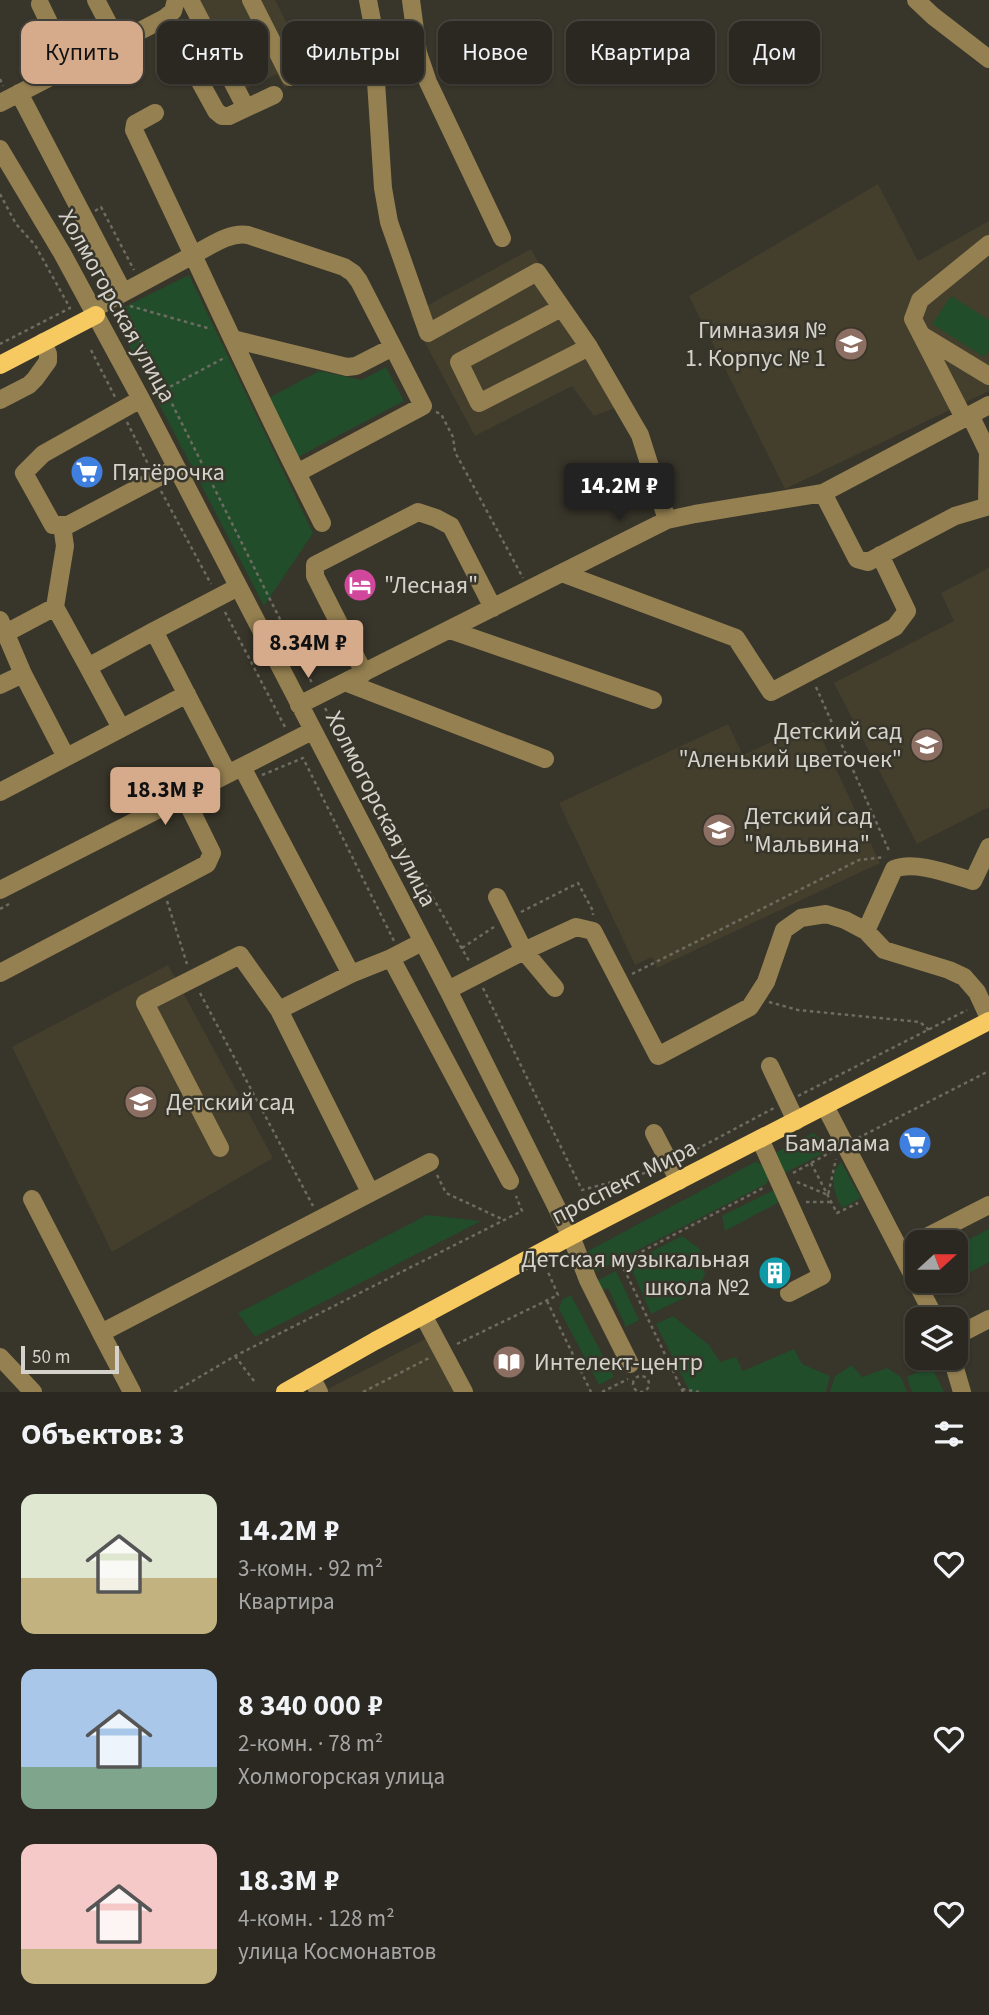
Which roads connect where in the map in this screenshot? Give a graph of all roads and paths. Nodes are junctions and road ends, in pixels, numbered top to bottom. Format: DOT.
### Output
graph roads {
  1 [pos="96,0"];
  2 [pos="176,0"];
  3 [pos="190,0"];
  4 [pos="251,0"];
  5 [pos="368,0"];
  6 [pos="411,0"];
  7 [pos="916,0"];
  8 [pos="40,4"];
  9 [pos="165,18"];
  10 [pos="48,21"];
  11 [pos="107,21"];
  12 [pos="143,29"];
  13 [pos="989,59"];
  14 [pos="282,61"];
  15 [pos="36,84"];
  16 [pos="19,93"];
  17 [pos="274,95"];
  18 [pos="0,103"];
  19 [pos="246,108"];
  20 [pos="155,113"];
  21 [pos="0,149"];
  22 [pos="6,173"];
  23 [pos="0,194"];
  24 [pos="502,238"];
  25 [pos="989,244"];
  26 [pos="193,255"];
  27 [pos="122,298"];
  28 [pos="561,308"];
  29 [pos="94,312"];
  30 [pos="128,316"];
  31 [pos="921,335"];
  32 [pos="235,341"];
  33 [pos="43,342"];
  34 [pos="0,344"];
  35 [pos="393,347"];
  36 [pos="589,347"];
  37 [pos="91,350"];
  38 [pos="0,365"];
  39 [pos="989,376"];
  40 [pos="164,390"];
  41 [pos="141,399"];
  42 [pos="0,400"];
  43 [pos="989,405"];
  44 [pos="423,407"];
  45 [pos="121,410"];
  46 [pos="967,416"];
  47 [pos="176,468"];
  48 [pos="297,473"];
  49 [pos="155,479"];
  50 [pos="823,493"];
  51 [pos="988,506"];
  52 [pos="667,520"];
  53 [pos="323,523"];
  54 [pos="62,525"];
  55 [pos="880,555"];
  56 [pos="562,573"];
  57 [pos="238,587"];
  58 [pos="529,590"];
  59 [pos="218,598"];
  60 [pos="55,607"];
  61 [pos="493,608"];
  62 [pos="336,618"];
  63 [pos="3,626"];
  64 [pos="450,630"];
  65 [pos="154,631"];
  66 [pos="292,641"];
  67 [pos="88,667"];
  68 [pos="809,671"];
  69 [pos="364,673"];
  70 [pos="23,674"];
  71 [pos="345,682"];
  72 [pos="0,685"];
  73 [pos="187,694"];
  74 [pos="318,696"];
  75 [pos="653,700"];
  76 [pos="299,705"];
  77 [pos="121,728"];
  78 [pos="287,729"];
  79 [pos="312,731"];
  80 [pos="66,757"];
  81 [pos="303,758"];
  82 [pos="545,759"];
  83 [pos="235,770"];
  84 [pos="0,792"];
  85 [pos="184,796"];
  86 [pos="989,847"];
  87 [pos="981,884"];
  88 [pos="163,887"];
  89 [pos="0,890"];
  90 [pos="497,897"];
  91 [pos="508,919"];
  92 [pos="593,930"];
  93 [pos="866,931"];
  94 [pos="422,942"];
  95 [pos="462,948"];
  96 [pos="524,951"];
  97 [pos="391,958"];
  98 [pos="0,973"];
  99 [pos="351,974"];
  100 [pos="477,975"];
  101 [pos="192,979"];
  102 [pos="619,980"];
  103 [pos="555,988"];
  104 [pos="448,990"];
  105 [pos="756,999"];
  106 [pos="279,1010"];
  107 [pos="989,1020"];
  108 [pos="929,1030"];
  109 [pos="770,1066"];
  110 [pos="989,1071"];
  111 [pos="825,1106"];
  112 [pos="796,1121"];
  113 [pos="654,1133"];
  114 [pos="760,1139"];
  115 [pos="845,1145"];
  116 [pos="220,1148"];
  117 [pos="430,1162"];
  118 [pos="811,1163"];
  119 [pos="782,1179"];
  120 [pos="510,1181"];
  121 [pos="679,1181"];
  122 [pos="582,1190"];
  123 [pos="370,1192"];
  124 [pos="828,1195"];
  125 [pos="32,1199"];
  126 [pos="789,1202"];
  127 [pos="831,1202"];
  128 [pos="989,1205"];
  129 [pos="522,1211"];
  130 [pos="837,1213"];
  131 [pos="320,1218"];
  132 [pos="504,1220"];
  133 [pos="571,1236"];
  134 [pos="901,1250"];
  135 [pos="548,1272"];
  136 [pos="789,1293"];
  137 [pos="547,1301"];
  138 [pos="930,1307"];
  139 [pos="424,1315"];
  140 [pos="989,1319"];
  141 [pos="968,1330"];
  142 [pos="101,1333"];
  143 [pos="443,1351"];
  144 [pos="235,1356"];
  145 [pos="0,1357"];
  146 [pos="633,1370"];
  147 [pos="956,1370"];
  148 [pos="254,1381"];
  149 [pos="315,1384"];
  150 [pos="682,1390"];
  151 [pos="637,1391"];
  152 [pos="33,1392"];
  153 [pos="131,1392"];
  154 [pos="174,1392"];
  155 [pos="285,1392"];
  156 [pos="363,1392"];
  157 [pos="464,1392"];
  158 [pos="590,1392"];
  159 [pos="602,1392"];
  160 [pos="698,1392"];
  161 [pos="962,1392"];
  1 -- 11 [label="street"];
  2 -- 9 [label="street"];
  3 -- 19 [label="street"];
  4 -- 14 [label="street"];
  5 -- 28 [label="street"];
  6 -- 24 [label="street"];
  7 -- 13 [label="street"];
  8 -- 10 [label="street"];
  9 -- 12 [label="street"];
  9 -- 19 [label="street"];
  15 -- 16 [label="street"];
  16 -- 18 [label="street"];
  16 -- 27 [label="street"];
  17 -- 19 [label="street"];
  20 -- 26 [label="street"];
  21 -- 22 [label="street, Холмогорская улица"];
  22 -- 29 [label="street, Холмогорская улица"];
  23 -- 34 [label="path"];
  25 -- 31 [label="street"];
  26 -- 27 [label="street"];
  26 -- 32 [label="street"];
  26 -- 35 [label="street"];
  27 -- 29 [label="street"];
  27 -- 32 [label="path"];
  28 -- 36 [label="street"];
  28 -- 36 [label="street"];
  29 -- 33 [label="main road"];
  29 -- 41 [label="street, Холмогорская улица"];
  30 -- 40 [label="path"];
  31 -- 39 [label="street"];
  31 -- 46 [label="street"];
  32 -- 35 [label="street"];
  32 -- 40 [label="path"];
  32 -- 48 [label="street"];
  33 -- 38 [label="main road"];
  33 -- 42 [label="street"];
  35 -- 44 [label="street"];
  36 -- 52 [label="street"];
  37 -- 45 [label="path"];
  40 -- 66 [label="path"];
  41 -- 45 [label="street"];
  41 -- 47 [label="street, Холмогорская улица"];
  43 -- 46 [label="street"];
  44 -- 48 [label="street"];
  44 -- 58 [label="path"];
  45 -- 49 [label="path"];
  45 -- 54 [label="street"];
  46 -- 50 [label="street"];
  46 -- 51 [label="street"];
  47 -- 49 [label="street"];
  47 -- 57 [label="street, Холмогорская улица"];
  48 -- 53 [label="street"];
  49 -- 54 [label="street"];
  49 -- 59 [label="path"];
  50 -- 52 [label="street"];
  50 -- 55 [label="street"];
  51 -- 55 [label="street"];
  52 -- 56 [label="street"];
  54 -- 60 [label="street"];
  55 -- 68 [label="street"];
  56 -- 58 [label="street"];
  56 -- 68 [label="street"];
  57 -- 59 [label="street"];
  57 -- 76 [label="street, Холмогорская улица"];
  58 -- 61 [label="street"];
  59 -- 65 [label="street"];
  59 -- 78 [label="path"];
  60 -- 63 [label="street"];
  60 -- 67 [label="street"];
  61 -- 62 [label="street"];
  61 -- 64 [label="street"];
  62 -- 66 [label="path"];
  62 -- 69 [label="street"];
  63 -- 70 [label="street"];
  64 -- 69 [label="street"];
  64 -- 75 [label="street"];
  65 -- 67 [label="street"];
  65 -- 73 [label="street"];
  66 -- 74 [label="path"];
  67 -- 77 [label="street"];
  68 -- 102 [label="path"];
  69 -- 71 [label="street"];
  70 -- 72 [label="street"];
  70 -- 80 [label="street"];
  71 -- 74 [label="street"];
  71 -- 82 [label="street"];
  73 -- 77 [label="street"];
  73 -- 83 [label="street"];
  74 -- 76 [label="street"];
  74 -- 95 [label="path"];
  76 -- 79 [label="street, Холмогорская улица"];
  77 -- 80 [label="street"];
  79 -- 83 [label="street"];
  79 -- 94 [label="street, Холмогорская улица"];
  80 -- 84 [label="street"];
  81 -- 97 [label="path"];
  83 -- 85 [label="street"];
  83 -- 99 [label="street"];
  85 -- 88 [label="street"];
  85 -- 89 [label="street"];
  86 -- 87 [label="street"];
  87 -- 93 [label="street"];
  88 -- 98 [label="street"];
  88 -- 101 [label="path"];
  90 -- 91 [label="street"];
  91 -- 92 [label="path"];
  91 -- 95 [label="path"];
  91 -- 96 [label="street"];
  92 -- 96 [label="street"];
  92 -- 102 [label="street"];
  93 -- 105 [label="street"];
  93 -- 107 [label="street"];
  94 -- 97 [label="street"];
  94 -- 104 [label="street, Холмогорская улица"];
  95 -- 100 [label="path"];
  96 -- 100 [label="street"];
  96 -- 103 [label="street"];
  97 -- 99 [label="street"];
  97 -- 120 [label="street"];
  99 -- 106 [label="street"];
  100 -- 104 [label="street"];
  100 -- 122 [label="path"];
  101 -- 106 [label="street"];
  101 -- 116 [label="street"];
  101 -- 131 [label="path"];
  102 -- 105 [label="street"];
  104 -- 133 [label="street, Холмогорская улица"];
  105 -- 108 [label="path"];
  106 -- 123 [label="street"];
  107 -- 111 [label="main road, проспект Мира"];
  109 -- 112 [label="street"];
  110 -- 115 [label="path"];
  111 -- 112 [label="main road, проспект Мира"];
  111 -- 115 [label="street"];
  112 -- 114 [label="main road, проспект Мира"];
  113 -- 121 [label="street"];
  114 -- 119 [label="street"];
  114 -- 121 [label="main road, проспект Мира"];
  115 -- 134 [label="street"];
  117 -- 123 [label="street"];
  117 -- 132 [label="path"];
  118 -- 119 [label="path"];
  118 -- 124 [label="path"];
  118 -- 124 [label="path"];
  119 -- 124 [label="path"];
  119 -- 126 [label="street"];
  119 -- 150 [label="path"];
  121 -- 133 [label="main road, проспект Мира"];
  123 -- 131 [label="street"];
  124 -- 127 [label="path"];
  125 -- 142 [label="street"];
  126 -- 127 [label="path"];
  126 -- 136 [label="street"];
  127 -- 130 [label="path"];
  128 -- 134 [label="street"];
  129 -- 132 [label="path"];
  131 -- 142 [label="street"];
  132 -- 144 [label="path"];
  133 -- 139 [label="main road, проспект Мира"];
  133 -- 146 [label="street, Холмогорская улица"];
  134 -- 138 [label="street"];
  135 -- 137 [label="path"];
  137 -- 143 [label="path"];
  137 -- 158 [label="path"];
  139 -- 143 [label="street"];
  139 -- 149 [label="main road, проспект Мира"];
  140 -- 141 [label="street"];
  142 -- 153 [label="street"];
  143 -- 156 [label="path"];
  143 -- 157 [label="street"];
  144 -- 148 [label="path"];
  144 -- 154 [label="path"];
  145 -- 152 [label="street"];
  146 -- 159 [label="path"];
  147 -- 161 [label="street"];
  149 -- 155 [label="main road, проспект Мира"];
  150 -- 160 [label="path"];
  151 -- 151 [label="path"];
}
